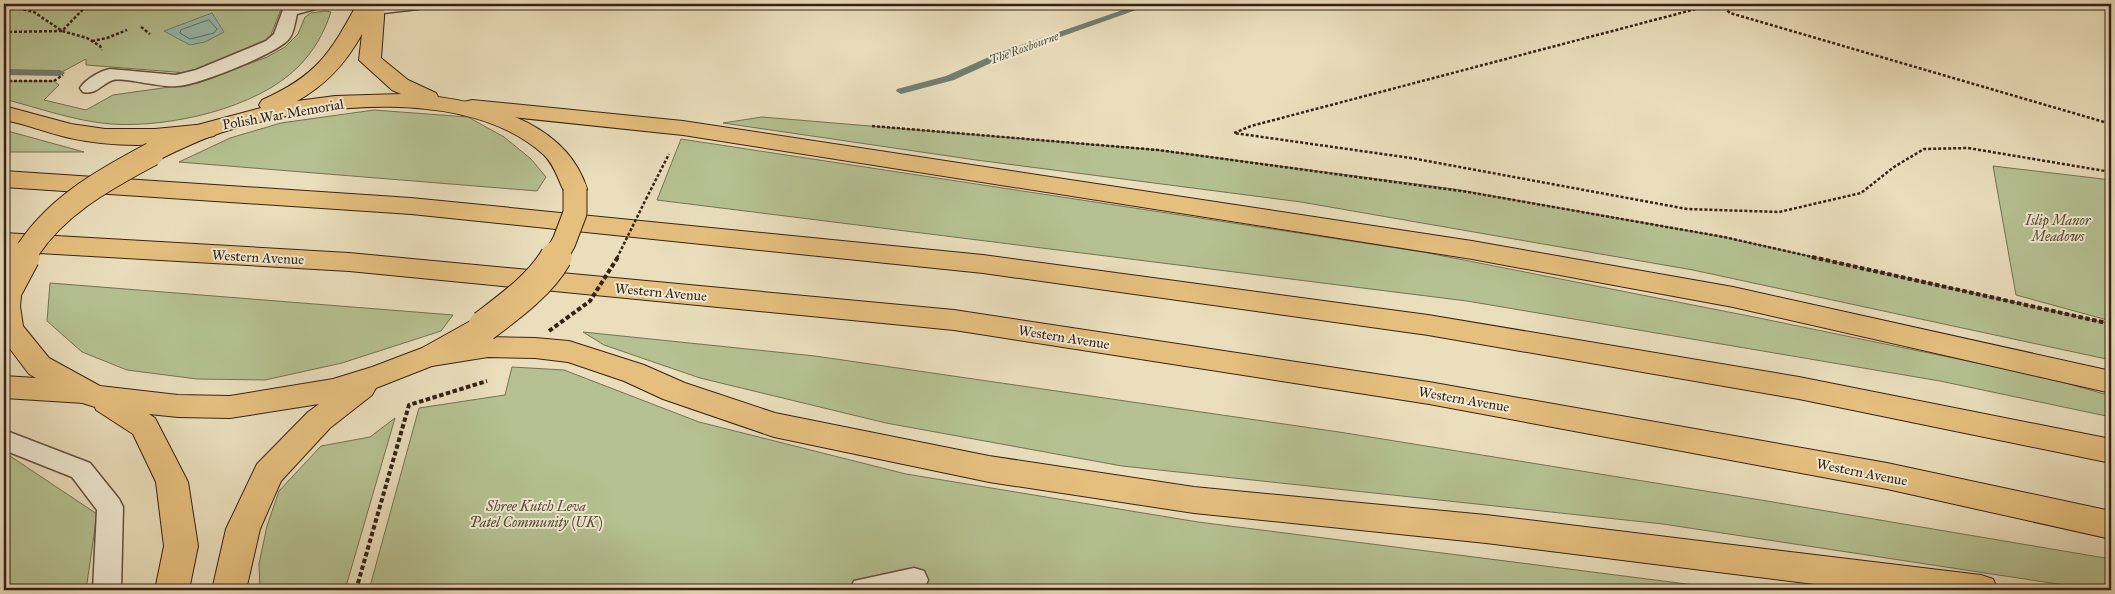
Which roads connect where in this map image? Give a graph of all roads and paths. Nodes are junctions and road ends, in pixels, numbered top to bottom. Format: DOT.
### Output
graph roads {
  1 [pos="88,4"];
  2 [pos="220,4"];
  3 [pos="313,4"];
  4 [pos="418,4"];
  5 [pos="1715,4"];
  6 [pos="1720,4"];
  7 [pos="4,5"];
  8 [pos="372,6"];
  9 [pos="224,7"];
  10 [pos="141,27"];
  11 [pos="127,30"];
  12 [pos="62,31"];
  13 [pos="4,32"];
  14 [pos="150,34"];
  15 [pos="91,41"];
  16 [pos="104,54"];
  17 [pos="4,81"];
  18 [pos="54,81"];
  19 [pos="89,88"];
  20 [pos="444,103"];
  21 [pos="472,108"];
  22 [pos="4,113"];
  23 [pos="2111,124"];
  24 [pos="871,126"];
  25 [pos="212,128"];
  26 [pos="673,146"];
  27 [pos="2111,172"];
  28 [pos="4,179"];
  29 [pos="4,242"];
  30 [pos="2111,324"];
  31 [pos="548,331"];
  32 [pos="432,355"];
  33 [pos="382,375"];
  34 [pos="490,380"];
  35 [pos="2111,382"];
  36 [pos="4,387"];
  37 [pos="91,394"];
  38 [pos="4,440"];
  39 [pos="2111,451"];
  40 [pos="2111,524"];
  41 [pos="914,580"];
  42 [pos="107,590"];
  43 [pos="172,590"];
  44 [pos="229,590"];
  45 [pos="356,590"];
  46 [pos="864,590"];
  47 [pos="1981,590"];
  1 -- 12 [label="path"];
  2 -- 9 [label="path"];
  3 -- 19 [label="lane"];
  4 -- 8 [label="lane"];
  5 -- 27 [label="path"];
  6 -- 23 [label="path"];
  7 -- 12 [label="path"];
  8 -- 20 [label="main road"];
  8 -- 25 [label="main road"];
  10 -- 14 [label="path"];
  11 -- 15 [label="path"];
  12 -- 13 [label="path"];
  12 -- 15 [label="path"];
  15 -- 16 [label="path"];
  17 -- 18 [label="path"];
  20 -- 21 [label="main road, Polish War Memorial"];
  20 -- 25 [label="main road, Polish War Memorial"];
  21 -- 32 [label="main road, Polish War Memorial, bridge"];
  21 -- 35 [label="main road"];
  22 -- 25 [label="main road"];
  24 -- 30 [label="path"];
  25 -- 37 [label="main road, Polish War Memorial, bridge"];
  26 -- 31 [label="path, bridge"];
  28 -- 39 [label="main road"];
  29 -- 40 [label="main road, Western Avenue"];
  32 -- 33 [label="main road, Polish War Memorial"];
  32 -- 47 [label="main road"];
  33 -- 37 [label="main road, Polish War Memorial"];
  33 -- 44 [label="main road"];
  34 -- 45 [label="path"];
  36 -- 37 [label="main road"];
  37 -- 43 [label="main road"];
  38 -- 42 [label="lane"];
  41 -- 46 [label="lane"];
}
